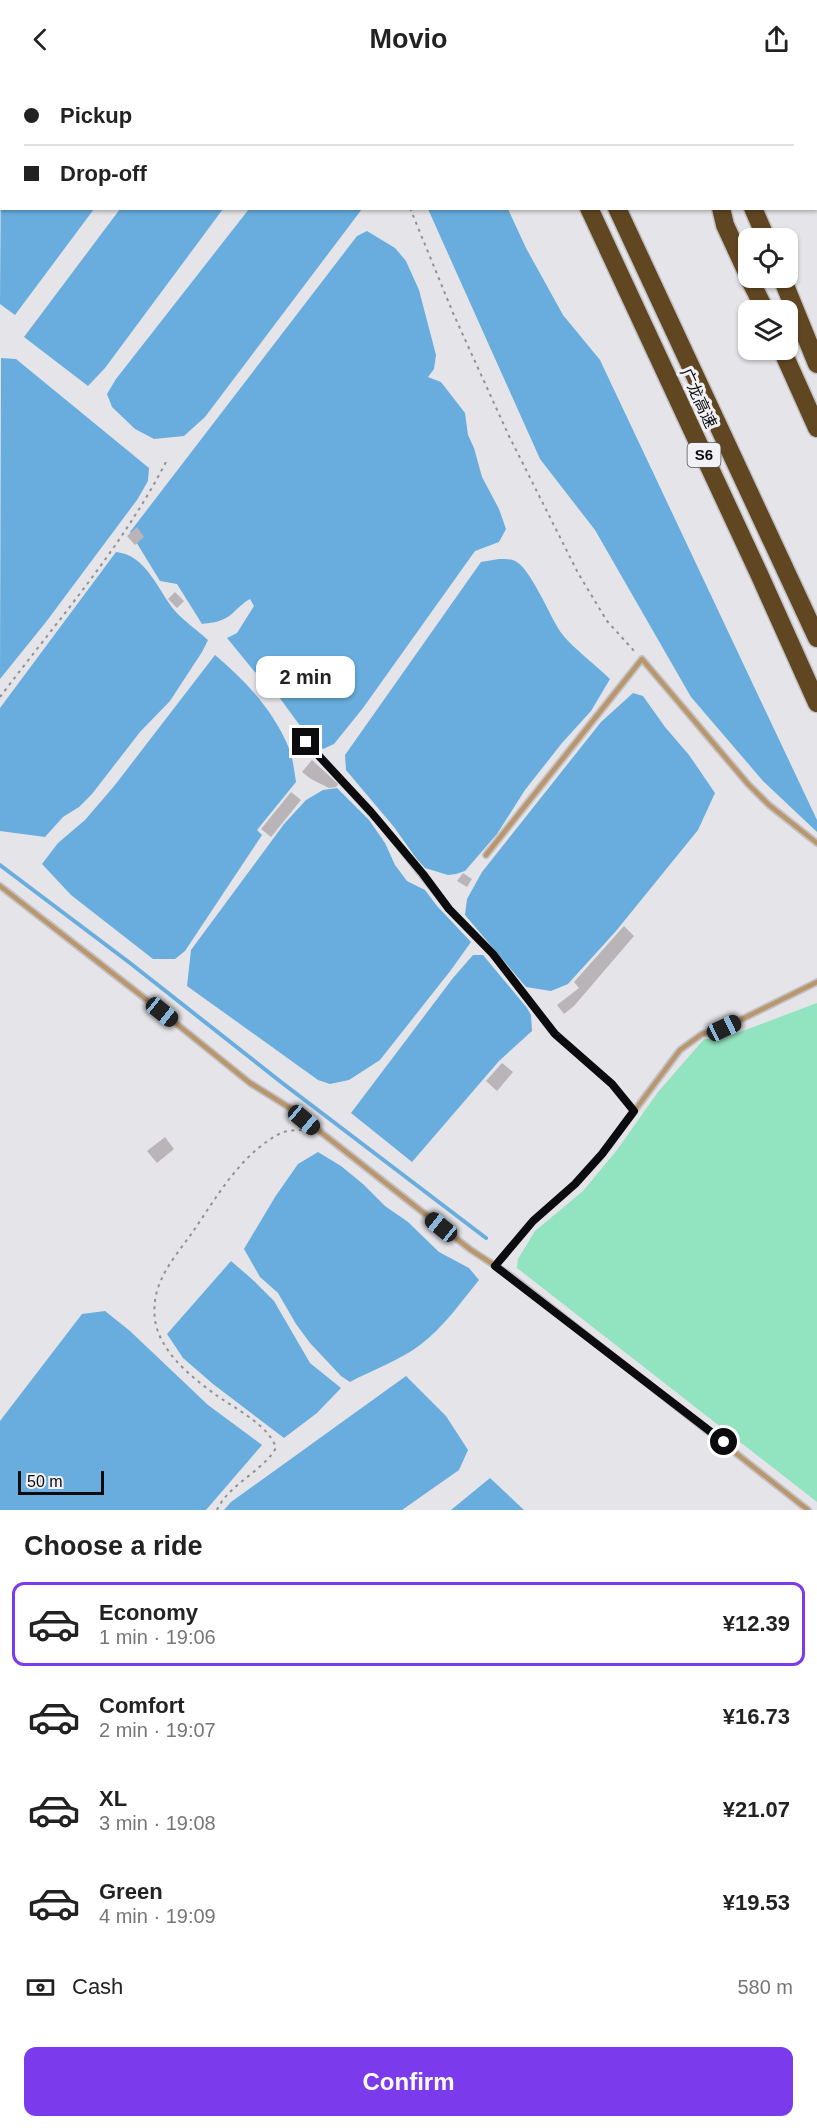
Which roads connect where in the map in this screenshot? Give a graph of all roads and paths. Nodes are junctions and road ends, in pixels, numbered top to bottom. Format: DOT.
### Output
graph roads {
  1 [pos="411,210"];
  2 [pos="590,210"];
  3 [pos="618,210"];
  4 [pos="721,210"];
  5 [pos="754,210"];
  6 [pos="762,228"];
  7 [pos="738,253"];
  8 [pos="786,288"];
  9 [pos="786,360"];
  10 [pos="817,364"];
  11 [pos="817,428"];
  12 [pos="167,460"];
  13 [pos="817,638"];
  14 [pos="642,659"];
  15 [pos="0,697"];
  16 [pos="817,702"];
  17 [pos="306,742"];
  18 [pos="817,843"];
  19 [pos="486,855"];
  20 [pos="0,886"];
  21 [pos="817,982"];
  22 [pos="634,1111"];
  23 [pos="317,1131"];
  24 [pos="495,1266"];
  25 [pos="218,1510"];
  26 [pos="808,1510"];
  1 -- 14 [label="path"];
  2 -- 16 [label="highway, 广龙高速 / S6"];
  3 -- 13 [label="highway, 广龙高速 / S6"];
  4 -- 7 [label="highway"];
  5 -- 6 [label="highway"];
  8 -- 10 [label="highway"];
  9 -- 11 [label="highway"];
  12 -- 15 [label="path"];
  14 -- 18 [label="lane"];
  14 -- 19 [label="lane"];
  17 -- 22 [label="lane"];
  20 -- 23 [label="lane"];
  21 -- 22 [label="lane"];
  22 -- 24 [label="lane"];
  23 -- 24 [label="lane"];
  23 -- 25 [label="path"];
  24 -- 26 [label="lane"];
}
